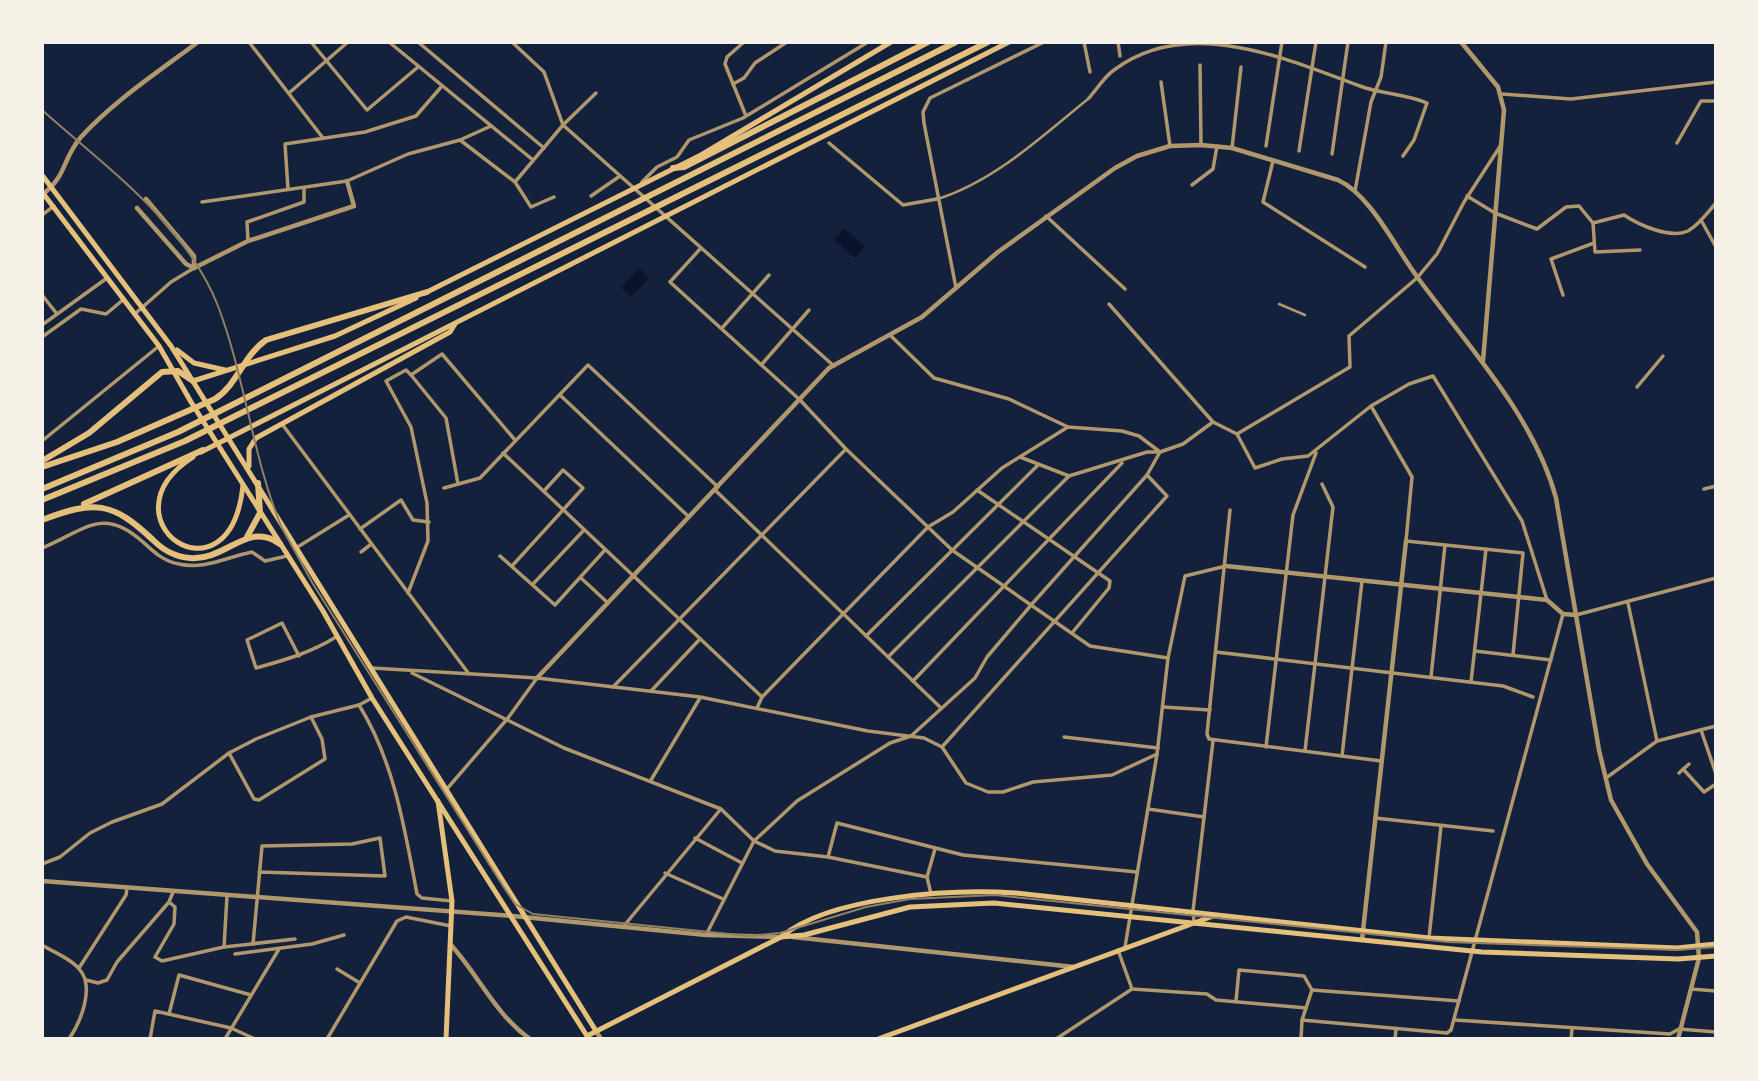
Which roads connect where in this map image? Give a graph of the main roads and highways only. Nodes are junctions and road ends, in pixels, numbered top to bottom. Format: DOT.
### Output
graph roads {
  1 [pos="891,42"];
  2 [pos="928,42"];
  3 [pos="956,42"];
  4 [pos="988,42"];
  5 [pos="1009,42"];
  6 [pos="673,168"];
  7 [pos="42,175"];
  8 [pos="43,193"];
  9 [pos="428,292"];
  10 [pos="457,322"];
  11 [pos="171,346"];
  12 [pos="172,370"];
  13 [pos="228,370"];
  14 [pos="193,381"];
  15 [pos="190,401"];
  16 [pos="203,450"];
  17 [pos="42,461"];
  18 [pos="42,467"];
  19 [pos="250,471"];
  20 [pos="258,482"];
  21 [pos="243,485"];
  22 [pos="42,489"];
  23 [pos="42,500"];
  24 [pos="71,509"];
  25 [pos="260,513"];
  26 [pos="42,520"];
  27 [pos="243,541"];
  28 [pos="280,544"];
  29 [pos="438,801"];
  30 [pos="1219,914"];
  31 [pos="1194,922"];
  32 [pos="781,937"];
  33 [pos="1716,944"];
  34 [pos="1716,956"];
  35 [pos="596,1031"];
  36 [pos="588,1037"];
  37 [pos="446,1039"];
  38 [pos="878,1039"];
  1 -- 6 [label="highway"];
  2 -- 6 [label="highway"];
  3 -- 22 [label="highway"];
  4 -- 23 [label="highway"];
  5 -- 10 [label="highway"];
  6 -- 9 [label="highway"];
  7 -- 11 [label="highway"];
  8 -- 12 [label="highway"];
  9 -- 13 [label="highway"];
  9 -- 18 [label="highway"];
  10 -- 16 [label="highway"];
  10 -- 19 [label="highway"];
  11 -- 13 [label="highway"];
  11 -- 14 [label="highway"];
  12 -- 14 [label="highway"];
  12 -- 15 [label="highway"];
  12 -- 17 [label="highway"];
  13 -- 14 [label="highway"];
  14 -- 15 [label="highway"];
  14 -- 19 [label="highway"];
  15 -- 21 [label="highway"];
  16 -- 21 [label="highway"];
  16 -- 24 [label="highway"];
  19 -- 20 [label="highway"];
  20 -- 25 [label="highway"];
  20 -- 35 [label="highway"];
  21 -- 25 [label="highway"];
  24 -- 26 [label="highway"];
  24 -- 27 [label="highway"];
  25 -- 27 [label="highway"];
  25 -- 28 [label="highway"];
  27 -- 28 [label="highway"];
  28 -- 29 [label="highway"];
  29 -- 36 [label="highway"];
  29 -- 37 [label="highway"];
  30 -- 31 [label="highway"];
  30 -- 32 [label="highway"];
  30 -- 33 [label="highway"];
  31 -- 32 [label="highway"];
  31 -- 34 [label="highway"];
  31 -- 38 [label="highway"];
  32 -- 35 [label="highway"];
  35 -- 36 [label="highway"];
}
